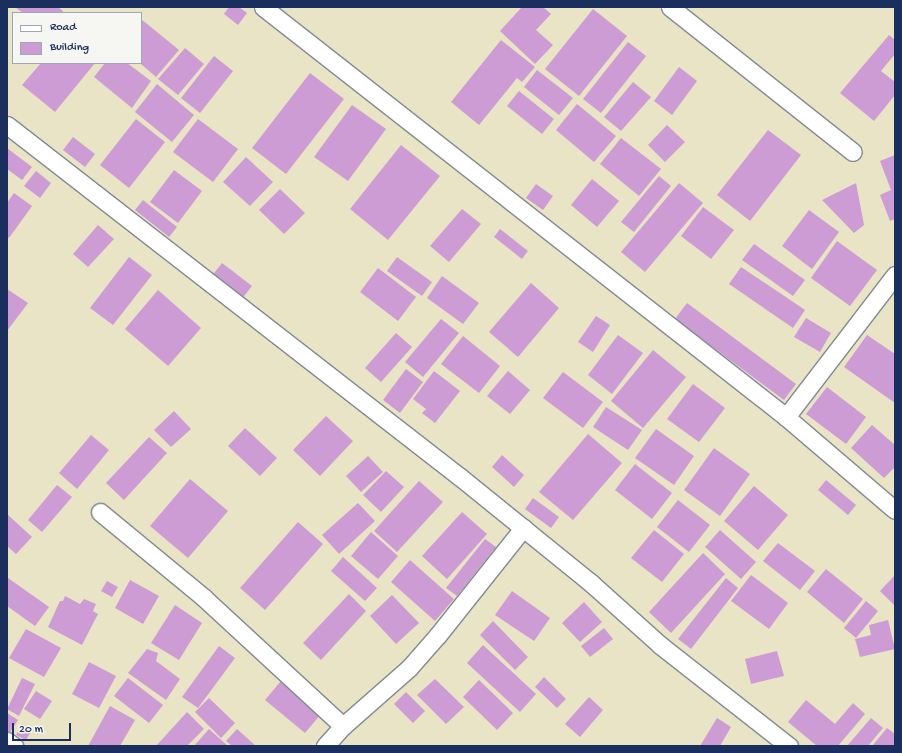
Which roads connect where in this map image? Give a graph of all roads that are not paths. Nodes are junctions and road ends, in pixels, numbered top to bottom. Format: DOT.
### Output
graph roads {
  1 [pos="263,7"];
  2 [pos="670,7"];
  3 [pos="7,125"];
  4 [pos="853,152"];
  5 [pos="895,275"];
  6 [pos="786,417"];
  7 [pos="895,510"];
  8 [pos="100,512"];
  9 [pos="523,528"];
  10 [pos="343,726"];
  11 [pos="7,741"];
  12 [pos="14,746"];
  13 [pos="325,746"];
  14 [pos="789,746"];
  1 -- 6 [label="street"];
  2 -- 4 [label="street"];
  3 -- 9 [label="street"];
  5 -- 6 [label="street"];
  6 -- 7 [label="street"];
  8 -- 10 [label="street"];
  9 -- 10 [label="street"];
  9 -- 14 [label="street"];
  10 -- 13 [label="street"];
  11 -- 12 [label="street"];
}
